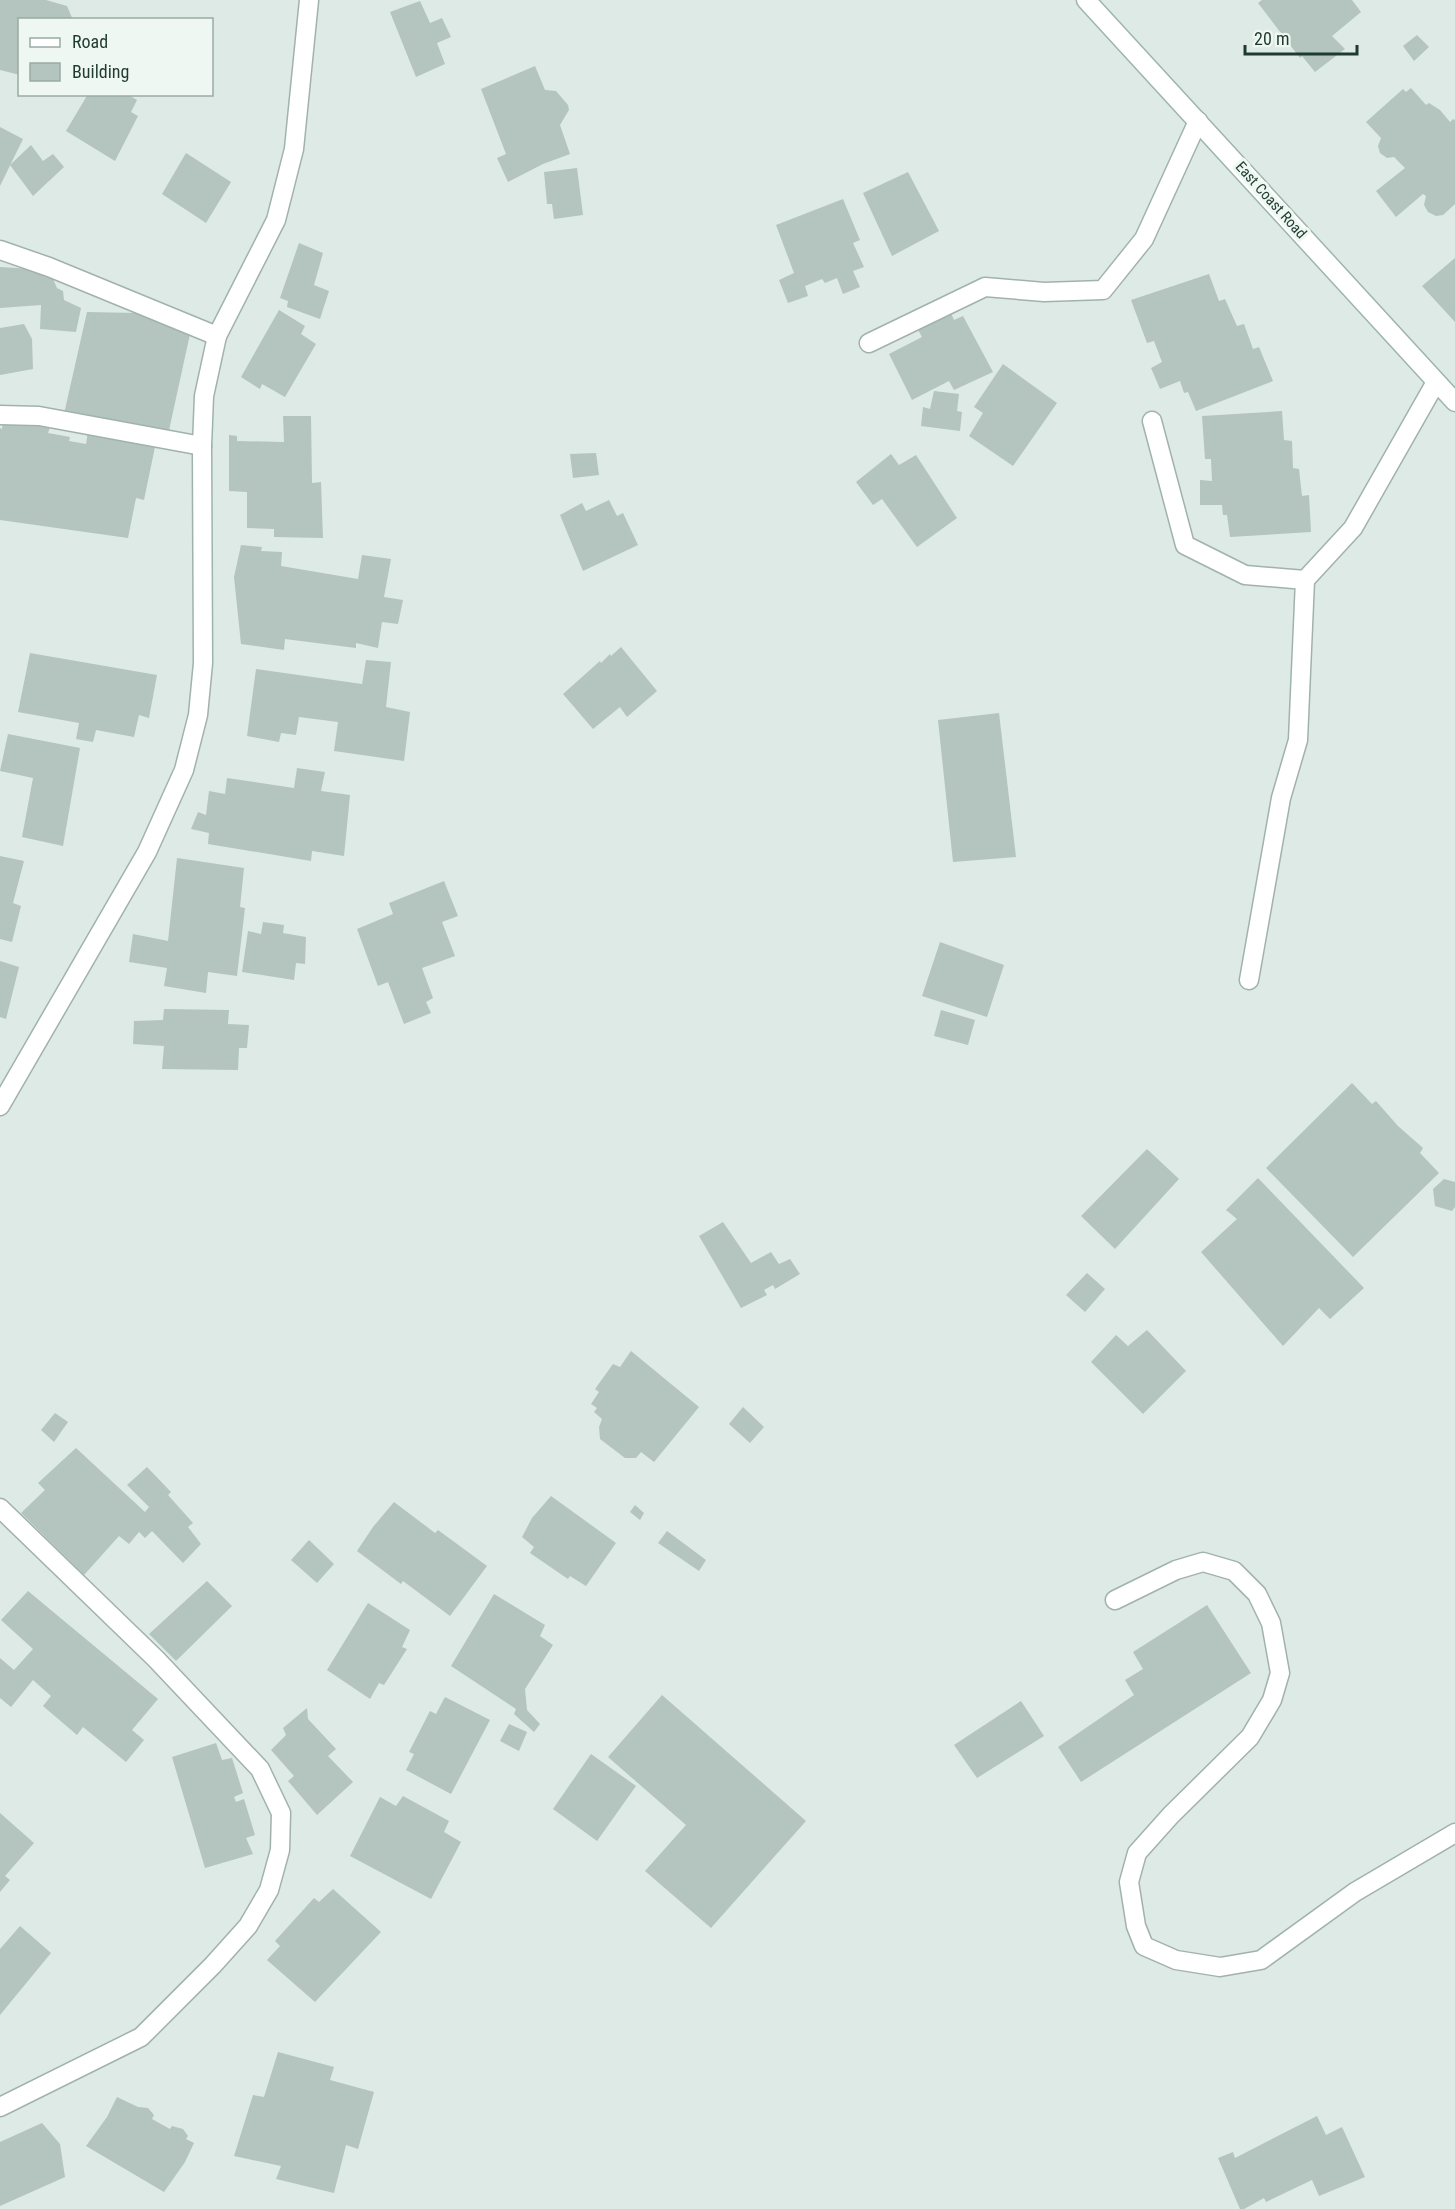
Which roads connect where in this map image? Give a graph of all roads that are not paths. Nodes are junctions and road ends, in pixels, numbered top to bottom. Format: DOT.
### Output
graph roads {
  1 [pos="309,0"];
  2 [pos="1086,0"];
  3 [pos="1198,121"];
  4 [pos="0,250"];
  5 [pos="217,336"];
  6 [pos="869,343"];
  7 [pos="1436,382"];
  8 [pos="1455,402"];
  9 [pos="0,415"];
  10 [pos="1152,421"];
  11 [pos="202,446"];
  12 [pos="1305,580"];
  13 [pos="1249,980"];
  14 [pos="0,1106"];
  15 [pos="0,1508"];
  16 [pos="1115,1600"];
  17 [pos="1455,1833"];
  18 [pos="0,2107"];
  1 -- 5 [label="street"];
  2 -- 3 [label="street, East Coast Road"];
  3 -- 6 [label="street"];
  3 -- 7 [label="street, East Coast Road"];
  4 -- 5 [label="street"];
  5 -- 11 [label="street"];
  7 -- 8 [label="street, East Coast Road"];
  7 -- 12 [label="street"];
  9 -- 11 [label="street"];
  10 -- 12 [label="street"];
  11 -- 14 [label="street"];
  12 -- 13 [label="street"];
  15 -- 18 [label="street"];
  16 -- 17 [label="street"];
}
